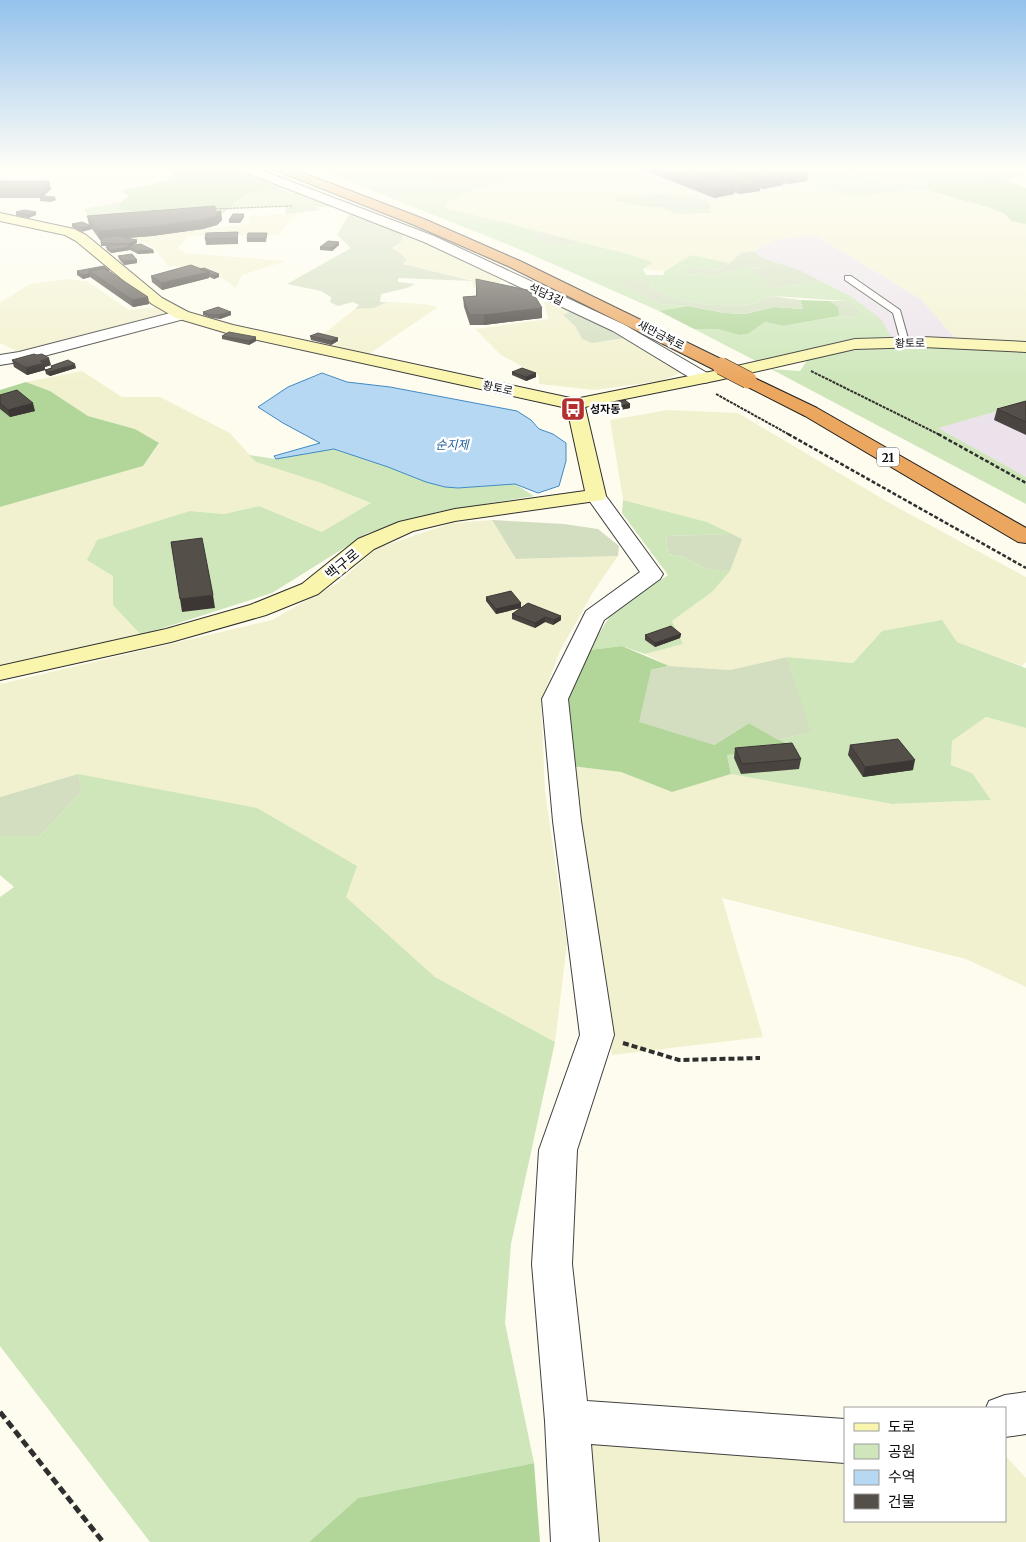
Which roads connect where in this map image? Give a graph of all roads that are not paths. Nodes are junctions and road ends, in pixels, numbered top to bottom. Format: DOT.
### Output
graph roads {
  1 [pos="82,239"];
  2 [pos="429,239"];
  3 [pos="457,239"];
  4 [pos="482,239"];
  5 [pos="848,278"];
  6 [pos="623,302"];
  7 [pos="182,315"];
  8 [pos="656,318"];
  9 [pos="905,342"];
  10 [pos="0,347"];
  11 [pos="1026,347"];
  12 [pos="19,358"];
  13 [pos="0,360"];
  14 [pos="756,377"];
  15 [pos="697,380"];
  16 [pos="575,404"];
  17 [pos="596,496"];
  18 [pos="1026,519"];
  19 [pos="1026,537"];
  20 [pos="0,673"];
  21 [pos="1026,1413"];
  22 [pos="1006,1416"];
  23 [pos="567,1421"];
  24 [pos="844,1440"];
  25 [pos="574,1542"];
  1 -- 7 [label="main road, 황토로"];
  2 -- 15 [label="street, 석담3길"];
  3 -- 14 [label="highway, 새만금북로 / 21, bridge"];
  4 -- 6 [label="highway"];
  5 -- 9 [label="lane"];
  7 -- 12 [label="street"];
  7 -- 16 [label="main road, 황토로"];
  8 -- 14 [label="highway, 새만금북로 / 21"];
  9 -- 11 [label="main road, 황토로"];
  9 -- 15 [label="main road, 황토로"];
  10 -- 12 [label="street"];
  12 -- 13 [label="street"];
  14 -- 18 [label="highway, 새만금북로 / 21"];
  14 -- 19 [label="highway, 새만금북로 / 21"];
  15 -- 16 [label="main road, 황토로"];
  16 -- 17 [label="main road"];
  17 -- 20 [label="main road, 백구로"];
  17 -- 23 [label="street"];
  21 -- 22 [label="street"];
  23 -- 24 [label="street"];
  23 -- 25 [label="street"];
}
